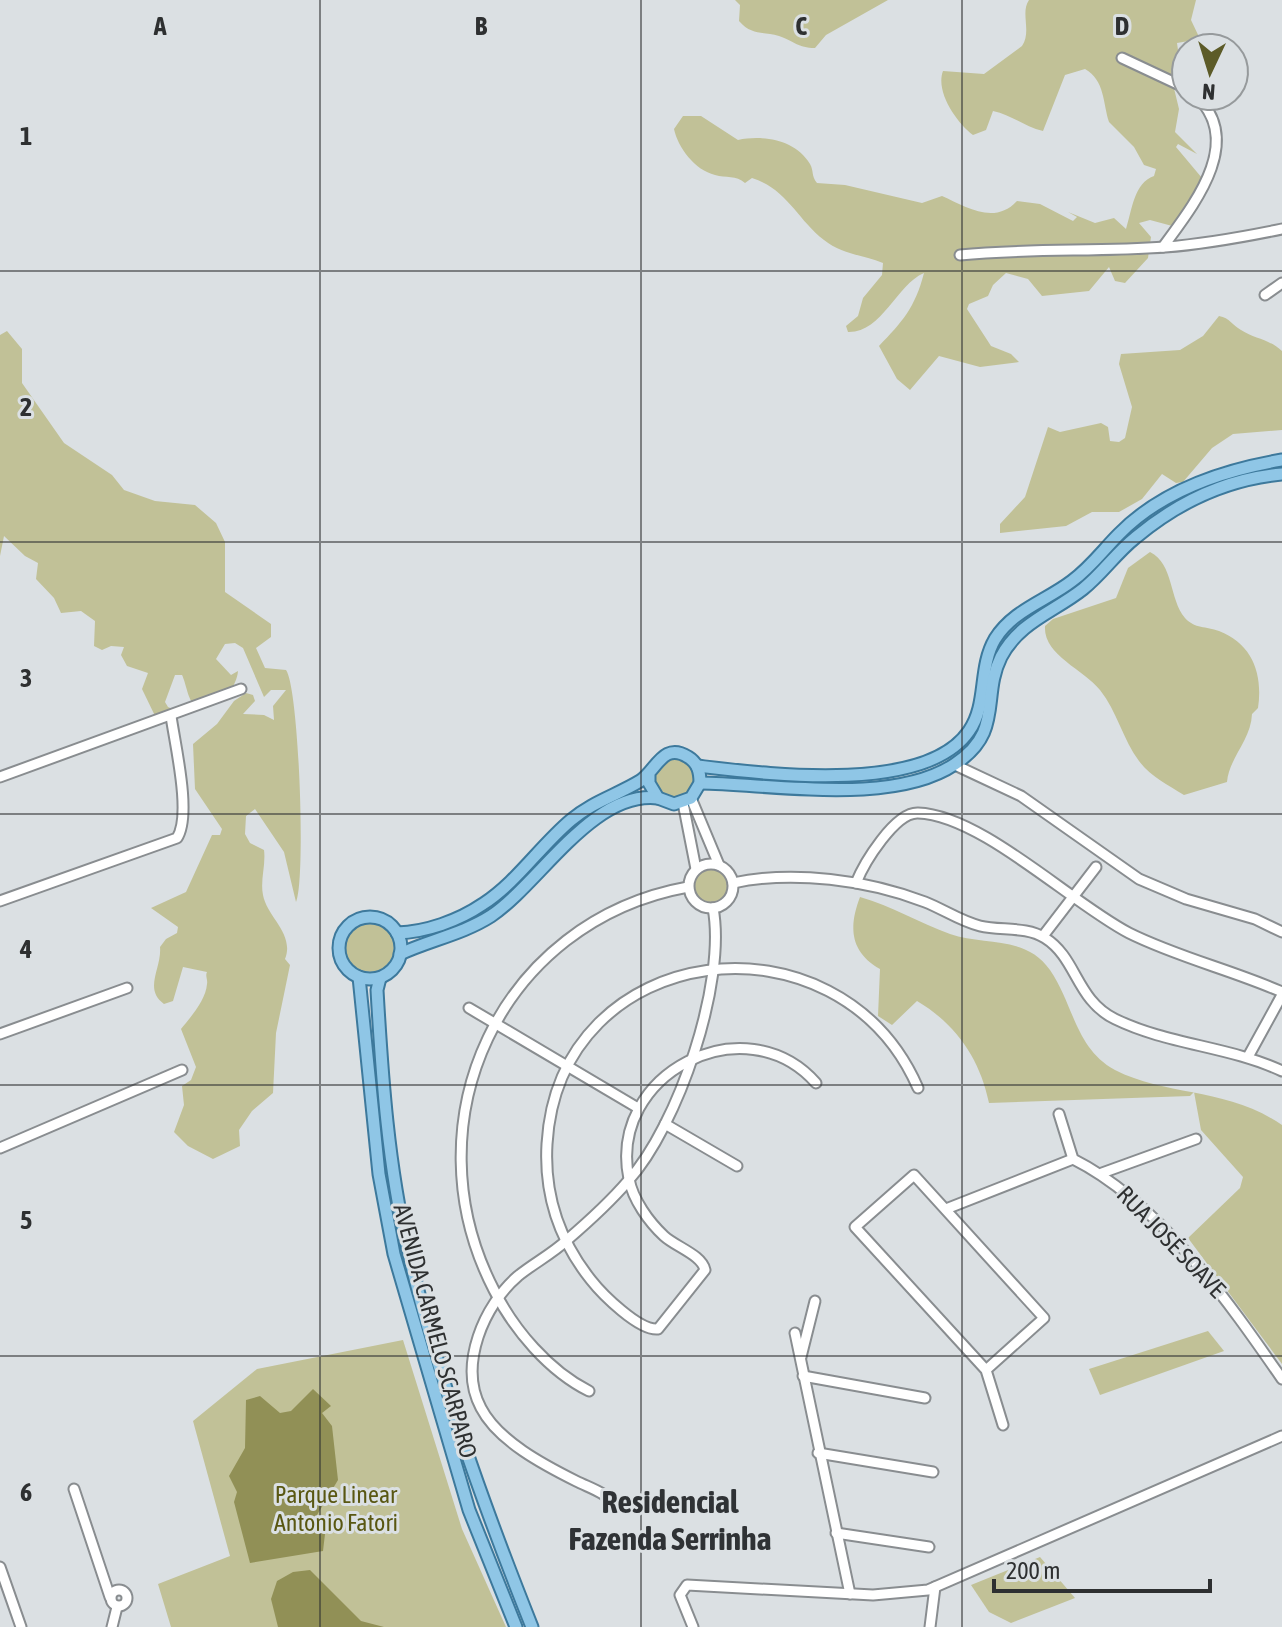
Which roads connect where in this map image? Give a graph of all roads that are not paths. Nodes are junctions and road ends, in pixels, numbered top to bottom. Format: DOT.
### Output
graph roads {
  1 [pos="1122,58"];
  2 [pos="1170,80"];
  3 [pos="1208,112"];
  4 [pos="1282,229"];
  5 [pos="1163,247"];
  6 [pos="960,255"];
  7 [pos="1282,283"];
  8 [pos="1265,295"];
  9 [pos="1282,460"];
  10 [pos="1282,474"];
  11 [pos="241,689"];
  12 [pos="171,716"];
  13 [pos="955,765"];
  14 [pos="697,766"];
  15 [pos="649,774"];
  16 [pos="0,777"];
  17 [pos="700,783"];
  18 [pos="658,798"];
  19 [pos="687,801"];
  20 [pos="719,865"];
  21 [pos="1096,867"];
  22 [pos="696,869"];
  23 [pos="733,883"];
  24 [pos="856,883"];
  25 [pos="688,887"];
  26 [pos="1072,898"];
  27 [pos="0,901"];
  28 [pos="713,908"];
  29 [pos="1282,932"];
  30 [pos="397,933"];
  31 [pos="1043,936"];
  32 [pos="400,954"];
  33 [pos="712,969"];
  34 [pos="359,977"];
  35 [pos="380,978"];
  36 [pos="127,988"];
  37 [pos="1282,993"];
  38 [pos="469,1008"];
  39 [pos="495,1023"];
  40 [pos="0,1034"];
  41 [pos="1249,1055"];
  42 [pos="692,1057"];
  43 [pos="568,1066"];
  44 [pos="182,1070"];
  45 [pos="1282,1071"];
  46 [pos="816,1083"];
  47 [pos="918,1088"];
  48 [pos="638,1108"];
  49 [pos="1059,1114"];
  50 [pos="665,1124"];
  51 [pos="1196,1139"];
  52 [pos="0,1148"];
  53 [pos="1073,1159"];
  54 [pos="737,1166"];
  55 [pos="1102,1173"];
  56 [pos="629,1180"];
  57 [pos="946,1209"];
  58 [pos="565,1242"];
  59 [pos="498,1298"];
  60 [pos="815,1301"];
  61 [pos="795,1333"];
  62 [pos="800,1360"];
  63 [pos="986,1370"];
  64 [pos="803,1376"];
  65 [pos="1282,1379"];
  66 [pos="589,1391"];
  67 [pos="925,1398"];
  68 [pos="1003,1425"];
  69 [pos="1282,1436"];
  70 [pos="818,1453"];
  71 [pos="933,1472"];
  72 [pos="74,1489"];
  73 [pos="616,1507"];
  74 [pos="836,1533"];
  75 [pos="929,1547"];
  76 [pos="0,1567"];
  77 [pos="935,1587"];
  78 [pos="850,1594"];
  79 [pos="110,1597"];
  80 [pos="117,1607"];
  81 [pos="21,1627"];
  82 [pos="112,1627"];
  83 [pos="516,1627"];
  84 [pos="532,1627"];
  85 [pos="693,1627"];
  86 [pos="930,1627"];
  1 -- 2 [label="street"];
  3 -- 5 [label="street"];
  4 -- 5 [label="street"];
  5 -- 6 [label="street"];
  7 -- 8 [label="street"];
  9 -- 14 [label="main road"];
  10 -- 13 [label="main road"];
  11 -- 12 [label="street"];
  12 -- 16 [label="street"];
  12 -- 27 [label="street"];
  13 -- 17 [label="main road"];
  13 -- 29 [label="street"];
  14 -- 15 [label="main road"];
  14 -- 17 [label="main road"];
  15 -- 18 [label="main road"];
  15 -- 30 [label="main road"];
  17 -- 19 [label="main road"];
  18 -- 19 [label="main road"];
  18 -- 32 [label="main road"];
  19 -- 20 [label="street"];
  19 -- 22 [label="street"];
  20 -- 22 [label="street"];
  20 -- 23 [label="street"];
  21 -- 26 [label="street"];
  22 -- 25 [label="street"];
  23 -- 24 [label="street"];
  23 -- 28 [label="street"];
  24 -- 26 [label="street"];
  24 -- 31 [label="street"];
  25 -- 28 [label="street"];
  25 -- 39 [label="street"];
  26 -- 31 [label="street"];
  26 -- 37 [label="street"];
  28 -- 33 [label="street"];
  30 -- 32 [label="main road"];
  30 -- 34 [label="main road"];
  31 -- 41 [label="street"];
  32 -- 35 [label="main road"];
  33 -- 42 [label="street"];
  33 -- 43 [label="street"];
  33 -- 47 [label="street"];
  34 -- 35 [label="main road"];
  34 -- 83 [label="main road, AVENIDA CARMELO SCARPARO"];
  35 -- 84 [label="main road, AVENIDA CARMELO SCARPARO"];
  36 -- 40 [label="street"];
  37 -- 41 [label="street"];
  38 -- 39 [label="street"];
  39 -- 43 [label="street"];
  39 -- 59 [label="street"];
  41 -- 45 [label="street"];
  42 -- 46 [label="street"];
  42 -- 48 [label="street"];
  42 -- 50 [label="street"];
  43 -- 48 [label="street"];
  43 -- 58 [label="street"];
  44 -- 52 [label="street"];
  48 -- 56 [label="street"];
  49 -- 53 [label="street"];
  50 -- 54 [label="street"];
  50 -- 56 [label="street"];
  51 -- 55 [label="street"];
  53 -- 55 [label="street, RUA JOSÉ SOAVE"];
  53 -- 57 [label="street"];
  55 -- 65 [label="street, RUA JOSÉ SOAVE"];
  56 -- 58 [label="street"];
  56 -- 58 [label="street"];
  57 -- 63 [label="street"];
  57 -- 63 [label="street"];
  58 -- 59 [label="street"];
  59 -- 66 [label="street"];
  59 -- 73 [label="street"];
  60 -- 62 [label="street"];
  61 -- 62 [label="street"];
  62 -- 64 [label="street"];
  63 -- 68 [label="street"];
  64 -- 67 [label="street"];
  64 -- 70 [label="street"];
  69 -- 77 [label="street"];
  70 -- 71 [label="street"];
  70 -- 74 [label="street"];
  72 -- 79 [label="street"];
  74 -- 75 [label="street"];
  74 -- 78 [label="street"];
  76 -- 81 [label="street"];
  77 -- 78 [label="street"];
  77 -- 86 [label="street"];
  78 -- 85 [label="street"];
  79 -- 80 [label="street"];
  79 -- 80 [label="street"];
  80 -- 82 [label="street"];
}
